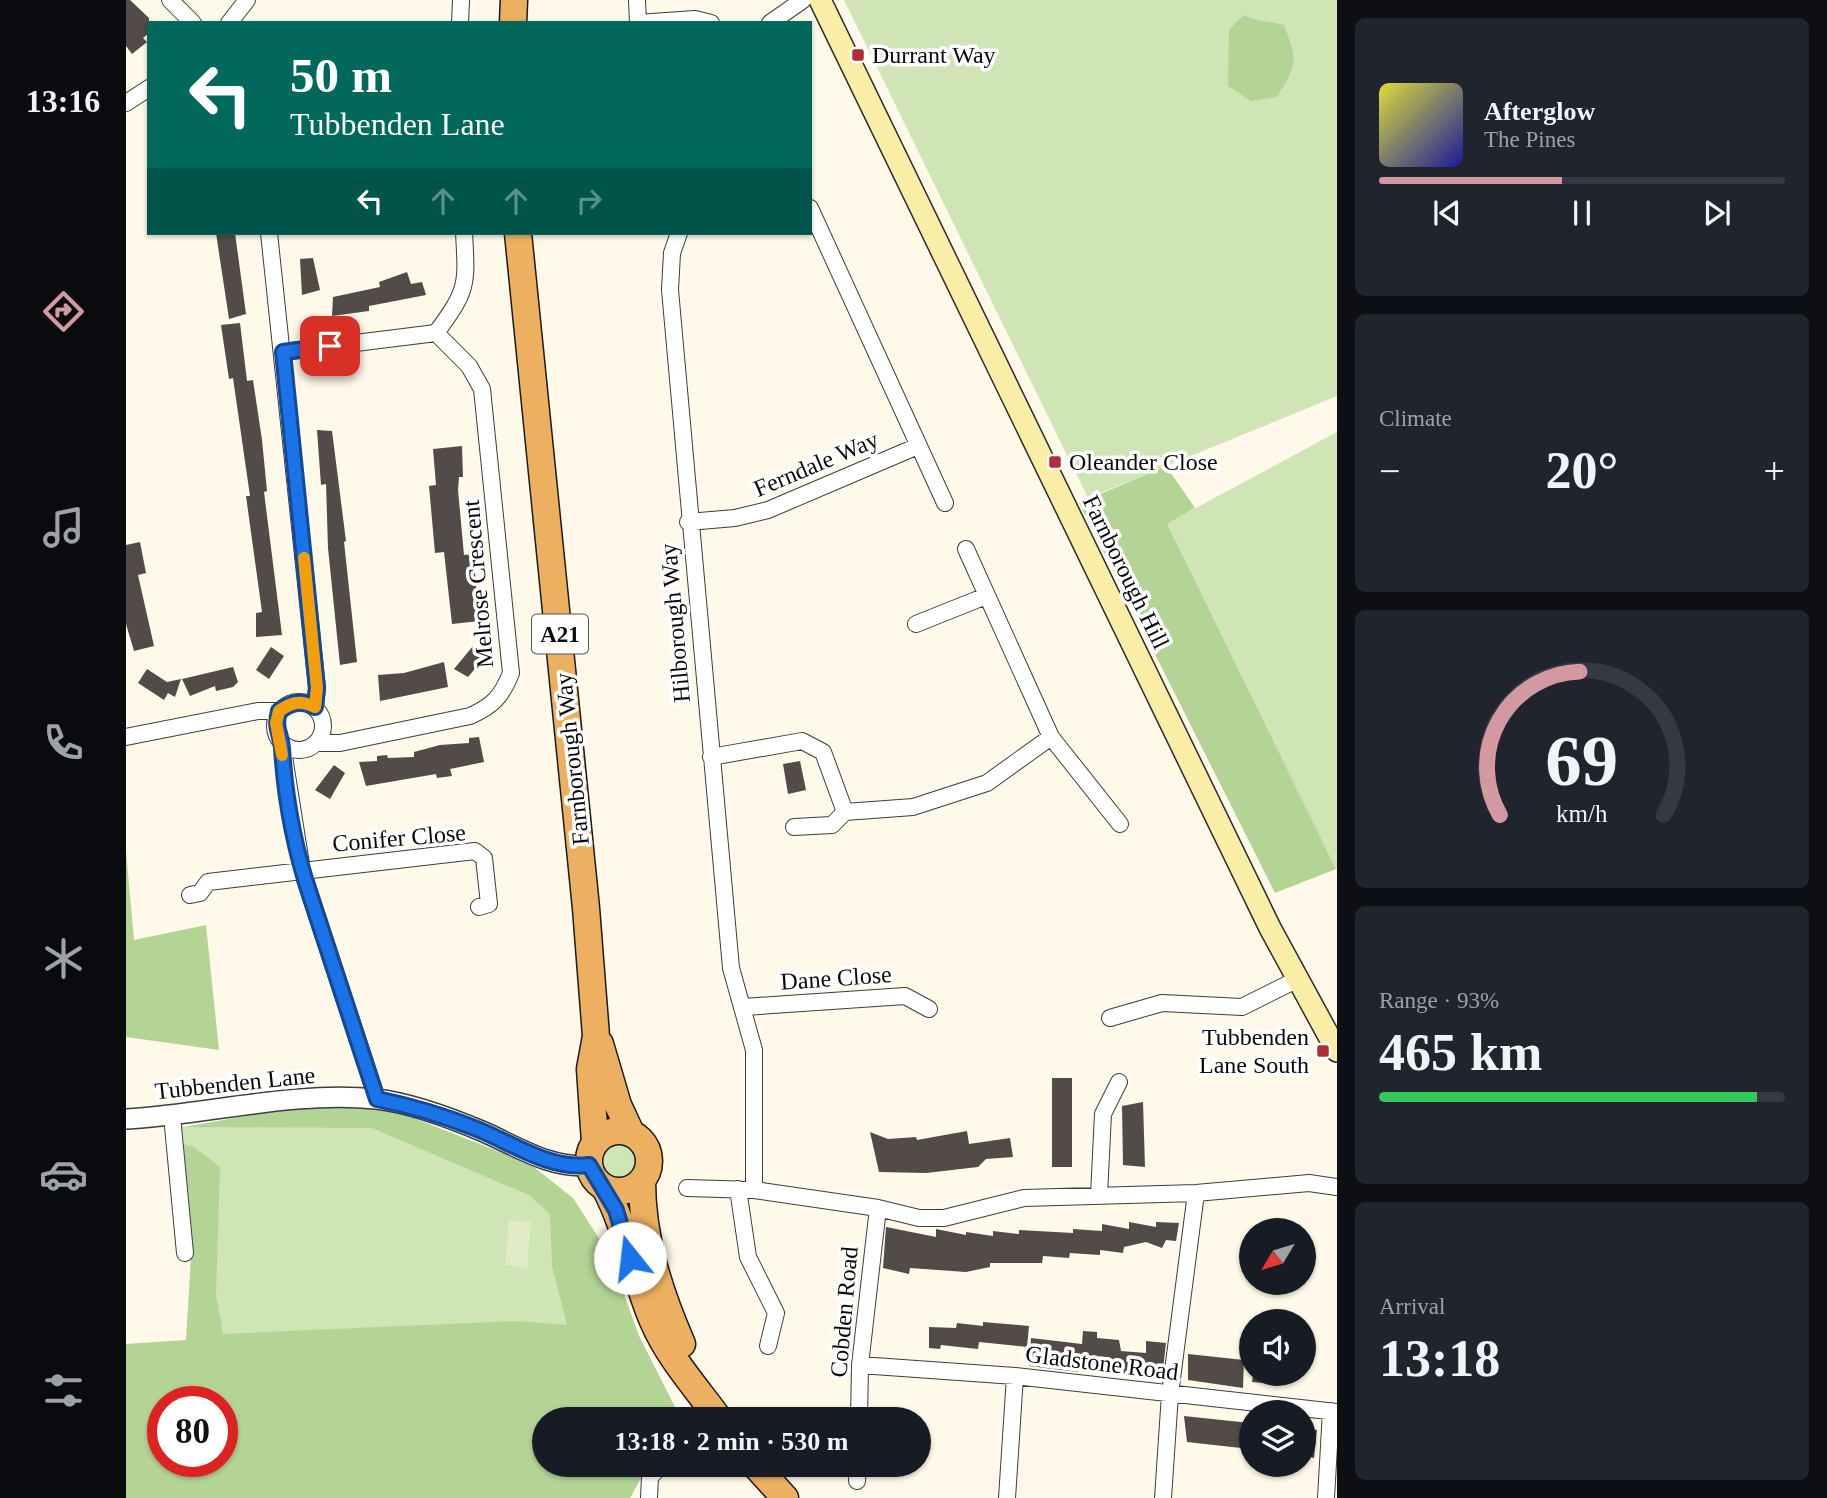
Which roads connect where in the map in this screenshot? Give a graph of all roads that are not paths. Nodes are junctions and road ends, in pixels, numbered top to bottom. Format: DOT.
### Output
graph roads {
  1 [pos="170,0"];
  2 [pos="247,0"];
  3 [pos="461,0"];
  4 [pos="514,0"];
  5 [pos="637,0"];
  6 [pos="803,0"];
  7 [pos="820,0"];
  8 [pos="191,21"];
  9 [pos="231,21"];
  10 [pos="460,21"];
  11 [pos="513,21"];
  12 [pos="638,21"];
  13 [pos="666,21"];
  14 [pos="703,21"];
  15 [pos="773,21"];
  16 [pos="147,89"];
  17 [pos="126,103"];
  18 [pos="812,212"];
  19 [pos="269,235"];
  20 [pos="464,235"];
  21 [pos="518,235"];
  22 [pos="678,235"];
  23 [pos="436,333"];
  24 [pos="283,352"];
  25 [pos="918,446"];
  26 [pos="944,503"];
  27 [pos="688,522"];
  28 [pos="966,550"];
  29 [pos="986,596"];
  30 [pos="916,624"];
  31 [pos="315,707"];
  32 [pos="279,711"];
  33 [pos="126,737"];
  34 [pos="1051,737"];
  35 [pos="318,743"];
  36 [pos="282,744"];
  37 [pos="711,757"];
  38 [pos="845,812"];
  39 [pos="1121,824"];
  40 [pos="794,827"];
  41 [pos="302,870"];
  42 [pos="190,895"];
  43 [pos="479,907"];
  44 [pos="1298,979"];
  45 [pos="744,1007"];
  46 [pos="929,1009"];
  47 [pos="1110,1018"];
  48 [pos="596,1036"];
  49 [pos="1337,1051"];
  50 [pos="1119,1082"];
  51 [pos="377,1099"];
  52 [pos="172,1116"];
  53 [pos="126,1119"];
  54 [pos="631,1133"];
  55 [pos="592,1154"];
  56 [pos="642,1181"];
  57 [pos="1337,1187"];
  58 [pos="605,1188"];
  59 [pos="687,1188"];
  60 [pos="746,1190"];
  61 [pos="1196,1193"];
  62 [pos="1098,1195"];
  63 [pos="878,1208"];
  64 [pos="185,1252"];
  65 [pos="768,1346"];
  66 [pos="860,1365"];
  67 [pos="1014,1376"];
  68 [pos="697,1388"];
  69 [pos="1171,1394"];
  70 [pos="710,1407"];
  71 [pos="859,1407"];
  72 [pos="1334,1412"];
  73 [pos="650,1477"];
  74 [pos="766,1477"];
  75 [pos="649,1498"];
  76 [pos="785,1498"];
  77 [pos="1007,1498"];
  78 [pos="1163,1498"];
  79 [pos="1326,1498"];
  1 -- 8 [label="street"];
  2 -- 9 [label="street"];
  3 -- 10 [label="street"];
  4 -- 11 [label="highway"];
  5 -- 12 [label="street"];
  6 -- 15 [label="street"];
  7 -- 44 [label="main road, Farnborough Hill"];
  13 -- 14 [label="street"];
  16 -- 17 [label="street"];
  18 -- 25 [label="street"];
  19 -- 24 [label="street"];
  20 -- 23 [label="street"];
  21 -- 48 [label="highway, Farnborough Way / A21"];
  22 -- 27 [label="street, Hilborough Way"];
  23 -- 24 [label="street"];
  23 -- 35 [label="street, Melrose Crescent"];
  24 -- 31 [label="street"];
  25 -- 26 [label="street"];
  25 -- 27 [label="street, Ferndale Way"];
  27 -- 37 [label="street, Hilborough Way"];
  28 -- 29 [label="street"];
  29 -- 30 [label="street"];
  29 -- 34 [label="street"];
  31 -- 32 [label="street"];
  31 -- 35 [label="street"];
  32 -- 33 [label="street"];
  32 -- 36 [label="street"];
  34 -- 38 [label="street"];
  34 -- 39 [label="street"];
  35 -- 36 [label="street"];
  36 -- 41 [label="street"];
  37 -- 38 [label="street"];
  37 -- 45 [label="street, Hilborough Way"];
  38 -- 40 [label="street"];
  41 -- 42 [label="street"];
  41 -- 43 [label="street, Conifer Close"];
  41 -- 51 [label="street"];
  44 -- 47 [label="street"];
  44 -- 49 [label="main road, Farnborough Hill"];
  45 -- 46 [label="street, Dane Close"];
  45 -- 60 [label="street, Hilborough Way"];
  48 -- 54 [label="highway, Farnborough Way / A21"];
  48 -- 55 [label="highway, Farnborough Way / A21"];
  50 -- 62 [label="street"];
  51 -- 52 [label="street, Tubbenden Lane"];
  51 -- 55 [label="street, Tubbenden Lane"];
  52 -- 53 [label="street, Tubbenden Lane"];
  52 -- 64 [label="street"];
  54 -- 55 [label="highway"];
  54 -- 56 [label="highway"];
  55 -- 58 [label="highway"];
  56 -- 58 [label="highway"];
  56 -- 68 [label="highway"];
  57 -- 61 [label="street"];
  58 -- 68 [label="highway"];
  59 -- 60 [label="street"];
  60 -- 63 [label="street"];
  60 -- 65 [label="street, Hilborough Way"];
  61 -- 62 [label="street"];
  61 -- 69 [label="street"];
  62 -- 63 [label="street"];
  63 -- 66 [label="street, Cobden Road"];
  66 -- 67 [label="street, Gladstone Road"];
  66 -- 71 [label="street, Cobden Road"];
  67 -- 69 [label="street, Gladstone Road"];
  67 -- 77 [label="street"];
  68 -- 70 [label="highway"];
  69 -- 72 [label="street, Gladstone Road"];
  69 -- 78 [label="street"];
  72 -- 79 [label="street"];
  73 -- 75 [label="street"];
  74 -- 76 [label="highway"];
}
